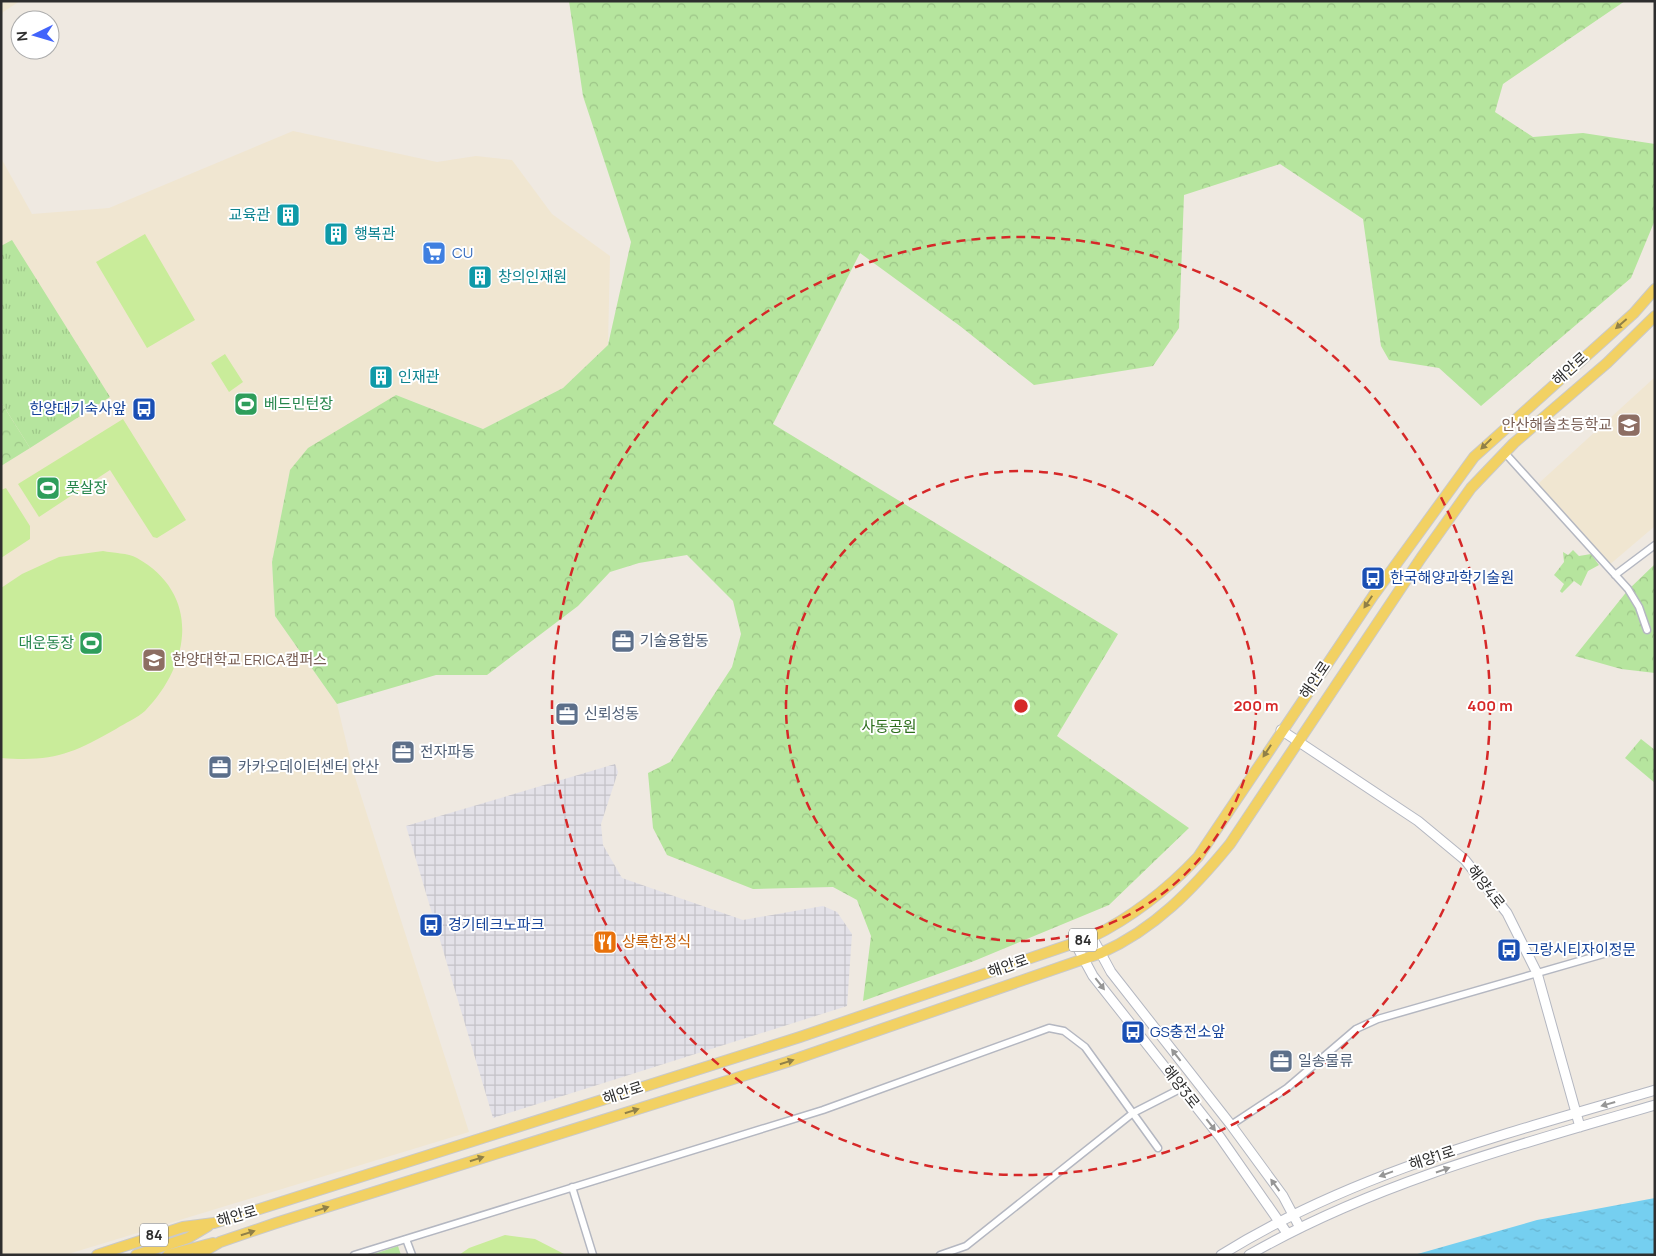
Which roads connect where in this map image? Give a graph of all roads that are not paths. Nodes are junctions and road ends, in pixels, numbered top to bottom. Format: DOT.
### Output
graph roads {
  1 [pos="1653,295"];
  2 [pos="1655,316"];
  3 [pos="1505,453"];
  4 [pos="1655,545"];
  5 [pos="1615,575"];
  6 [pos="1647,630"];
  7 [pos="1281,730"];
  8 [pos="1298,742"];
  9 [pos="1092,937"];
  10 [pos="1075,943"];
  11 [pos="1607,952"];
  12 [pos="1101,953"];
  13 [pos="1083,959"];
  14 [pos="1537,973"];
  15 [pos="1182,1088"];
  16 [pos="1655,1090"];
  17 [pos="1655,1105"];
  18 [pos="1133,1113"];
  19 [pos="1577,1113"];
  20 [pos="1231,1125"];
  21 [pos="1580,1127"];
  22 [pos="1158,1148"];
  23 [pos="572,1187"];
  24 [pos="1293,1214"];
  25 [pos="1279,1221"];
  26 [pos="214,1223"];
  27 [pos="1300,1226"];
  28 [pos="1287,1233"];
  29 [pos="406,1239"];
  30 [pos="220,1242"];
  31 [pos="97,1255"];
  32 [pos="136,1255"];
  33 [pos="168,1255"];
  34 [pos="198,1255"];
  35 [pos="354,1255"];
  36 [pos="412,1255"];
  37 [pos="593,1255"];
  38 [pos="940,1255"];
  39 [pos="1221,1255"];
  40 [pos="1249,1255"];
  1 -- 7 [label="main road, 해안로 / 84, one-way"];
  2 -- 3 [label="main road, 해안로 / 84"];
  3 -- 5 [label="street"];
  3 -- 8 [label="main road, 해안로 / 84"];
  4 -- 5 [label="street"];
  5 -- 6 [label="street"];
  7 -- 8 [label="street, 해양4로"];
  7 -- 9 [label="main road, 해안로 / 84, one-way"];
  8 -- 12 [label="main road, 해안로 / 84"];
  8 -- 14 [label="street, 해양4로"];
  9 -- 10 [label="main road, 해안로 / 84"];
  9 -- 12 [label="street, 해양3로"];
  10 -- 13 [label="street, 해양3로"];
  10 -- 26 [label="main road, 해안로 / 84"];
  11 -- 14 [label="street"];
  12 -- 13 [label="main road, 해안로 / 84"];
  20 -- 12 [label="street, 해양3로, one-way"];
  13 -- 15 [label="street, 해양3로, one-way"];
  30 -- 13 [label="main road, 해안로 / 84, one-way"];
  14 -- 19 [label="street, 해양4로"];
  14 -- 20 [label="street"];
  15 -- 18 [label="street"];
  15 -- 25 [label="street, 해양3로, one-way"];
  16 -- 19 [label="street, 해양1로, one-way"];
  17 -- 21 [label="street, 해양1로"];
  18 -- 22 [label="street"];
  18 -- 23 [label="street"];
  18 -- 38 [label="street"];
  19 -- 21 [label="street, 해양4로"];
  19 -- 24 [label="street, 해양1로, one-way"];
  24 -- 20 [label="street, 해양3로, one-way"];
  27 -- 21 [label="street, 해양1로, one-way"];
  23 -- 29 [label="street"];
  23 -- 37 [label="street"];
  24 -- 25 [label="street, 해양1로"];
  24 -- 27 [label="street, 해양3로"];
  25 -- 28 [label="street, 해양3로"];
  25 -- 39 [label="street, 해양1로"];
  26 -- 31 [label="main road, 해안로 / 84"];
  26 -- 32 [label="main road"];
  27 -- 28 [label="street, 해양1로"];
  28 -- 40 [label="street, 해양1로"];
  29 -- 35 [label="street"];
  29 -- 36 [label="street"];
  30 -- 33 [label="main road"];
  30 -- 34 [label="main road, 해안로 / 84"];
}
